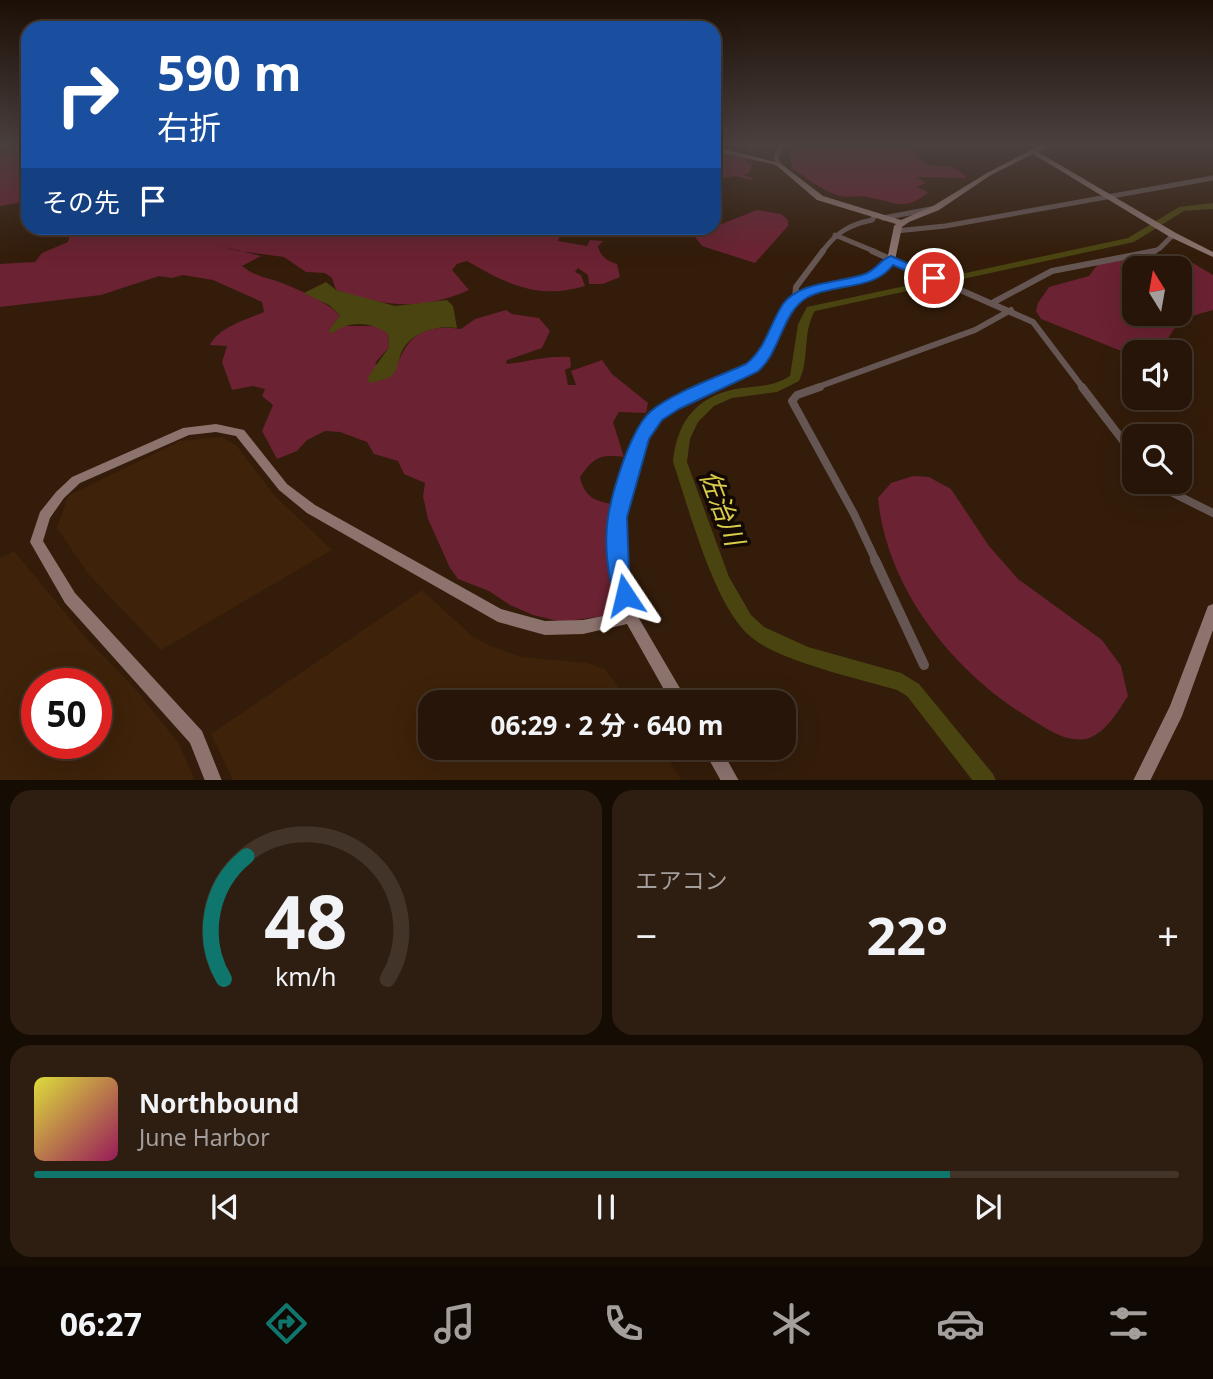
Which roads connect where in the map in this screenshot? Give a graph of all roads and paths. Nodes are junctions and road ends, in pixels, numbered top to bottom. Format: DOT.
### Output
graph roads {
  1 [pos="798,180"];
  2 [pos="978,180"];
  3 [pos="1082,180"];
  4 [pos="1198,180"];
  5 [pos="1107,195"];
  6 [pos="936,208"];
  7 [pos="878,218"];
  8 [pos="899,227"];
  9 [pos="835,235"];
  10 [pos="1173,235"];
  11 [pos="1213,255"];
  12 [pos="891,260"];
  13 [pos="795,299"];
  14 [pos="994,302"];
  15 [pos="1011,310"];
  16 [pos="1122,440"];
  17 [pos="1177,494"];
  18 [pos="1213,513"];
  19 [pos="1213,611"];
  20 [pos="631,617"];
  21 [pos="924,664"];
  22 [pos="673,690"];
  23 [pos="718,760"];
  24 [pos="214,780"];
  25 [pos="731,780"];
  26 [pos="1141,780"];
  1 -- 7 [label="street"];
  2 -- 6 [label="street"];
  3 -- 5 [label="street"];
  4 -- 5 [label="street"];
  5 -- 8 [label="street"];
  5 -- 10 [label="street"];
  6 -- 7 [label="street"];
  6 -- 8 [label="street"];
  7 -- 8 [label="street"];
  7 -- 9 [label="street"];
  8 -- 12 [label="street"];
  9 -- 12 [label="street"];
  9 -- 13 [label="street"];
  10 -- 11 [label="street"];
  10 -- 14 [label="street"];
  12 -- 13 [label="street"];
  12 -- 14 [label="street"];
  13 -- 20 [label="street"];
  14 -- 15 [label="street"];
  15 -- 16 [label="street"];
  15 -- 21 [label="street"];
  17 -- 18 [label="street"];
  19 -- 26 [label="street"];
  20 -- 22 [label="street"];
  20 -- 24 [label="street"];
  23 -- 25 [label="street"];
}
